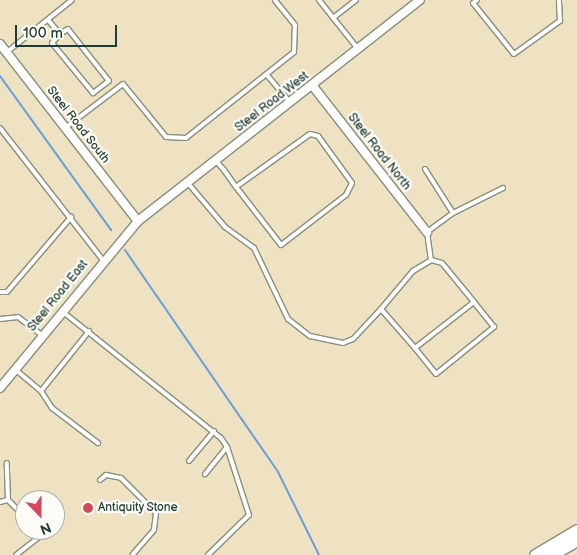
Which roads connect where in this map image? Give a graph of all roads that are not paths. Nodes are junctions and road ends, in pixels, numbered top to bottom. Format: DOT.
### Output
graph roads {
  1 [pos="72,0"];
  2 [pos="275,0"];
  3 [pos="319,0"];
  4 [pos="356,0"];
  5 [pos="420,0"];
  6 [pos="477,0"];
  7 [pos="559,0"];
  8 [pos="333,18"];
  9 [pos="48,20"];
  10 [pos="60,34"];
  11 [pos="0,44"];
  12 [pos="358,49"];
  13 [pos="7,52"];
  14 [pos="267,75"];
  15 [pos="312,85"];
  16 [pos="290,102"];
  17 [pos="0,128"];
  18 [pos="65,128"];
  19 [pos="215,160"];
  20 [pos="425,169"];
  21 [pos="187,182"];
  22 [pos="236,187"];
  23 [pos="503,188"];
  24 [pos="453,213"];
  25 [pos="71,217"];
  26 [pos="138,221"];
  27 [pos="428,232"];
  28 [pos="102,259"];
  29 [pos="431,260"];
  30 [pos="0,292"];
  31 [pos="474,302"];
  32 [pos="381,309"];
  33 [pos="61,310"];
  34 [pos="0,319"];
  35 [pos="89,331"];
  36 [pos="42,335"];
  37 [pos="415,348"];
  38 [pos="15,369"];
  39 [pos="0,388"];
  40 [pos="42,391"];
  41 [pos="214,431"];
  42 [pos="98,443"];
  43 [pos="226,447"];
  44 [pos="189,461"];
  45 [pos="7,463"];
  46 [pos="205,474"];
  47 [pos="100,480"];
  48 [pos="8,500"];
  49 [pos="0,502"];
  50 [pos="15,507"];
  51 [pos="577,530"];
  52 [pos="35,540"];
  53 [pos="577,540"];
  54 [pos="16,555"];
  55 [pos="132,555"];
  56 [pos="208,555"];
  57 [pos="535,555"];
  58 [pos="551,555"];
  1 -- 9 [label="lane"];
  2 -- 14 [label="lane"];
  3 -- 8 [label="lane"];
  4 -- 8 [label="lane"];
  5 -- 12 [label="street, Steel Road West"];
  6 -- 7 [label="lane"];
  8 -- 12 [label="lane"];
  9 -- 10 [label="lane"];
  9 -- 13 [label="lane"];
  10 -- 10 [label="lane"];
  11 -- 13 [label="street, Steel Road South"];
  12 -- 15 [label="street, Steel Road West"];
  13 -- 18 [label="street, Steel Road South"];
  14 -- 16 [label="lane"];
  14 -- 18 [label="lane"];
  15 -- 16 [label="street, Steel Road West"];
  15 -- 27 [label="street, Steel Road North"];
  16 -- 19 [label="street, Steel Road West"];
  17 -- 25 [label="lane"];
  18 -- 26 [label="street, Steel Road South"];
  19 -- 21 [label="street, Steel Road West"];
  19 -- 22 [label="lane"];
  20 -- 24 [label="lane"];
  21 -- 26 [label="street, Steel Road West"];
  21 -- 32 [label="lane"];
  22 -- 22 [label="lane"];
  23 -- 24 [label="lane"];
  24 -- 27 [label="lane"];
  25 -- 28 [label="lane"];
  25 -- 30 [label="lane"];
  26 -- 28 [label="street, Steel Road East"];
  27 -- 29 [label="lane"];
  28 -- 33 [label="street, Steel Road East"];
  29 -- 31 [label="lane"];
  29 -- 32 [label="lane"];
  31 -- 37 [label="lane"];
  31 -- 37 [label="lane"];
  32 -- 37 [label="lane"];
  33 -- 35 [label="lane"];
  33 -- 36 [label="street, Steel Road East"];
  34 -- 36 [label="lane"];
  35 -- 40 [label="lane"];
  35 -- 41 [label="lane"];
  36 -- 38 [label="street, Steel Road East"];
  38 -- 39 [label="street, Steel Road East"];
  38 -- 40 [label="lane"];
  40 -- 42 [label="lane"];
  41 -- 43 [label="lane"];
  41 -- 44 [label="lane"];
  43 -- 46 [label="lane"];
  43 -- 56 [label="lane"];
  45 -- 48 [label="lane"];
  47 -- 55 [label="lane"];
  48 -- 49 [label="lane"];
  48 -- 50 [label="lane"];
  51 -- 57 [label="main road"];
  52 -- 54 [label="lane"];
  53 -- 58 [label="main road"];
}
